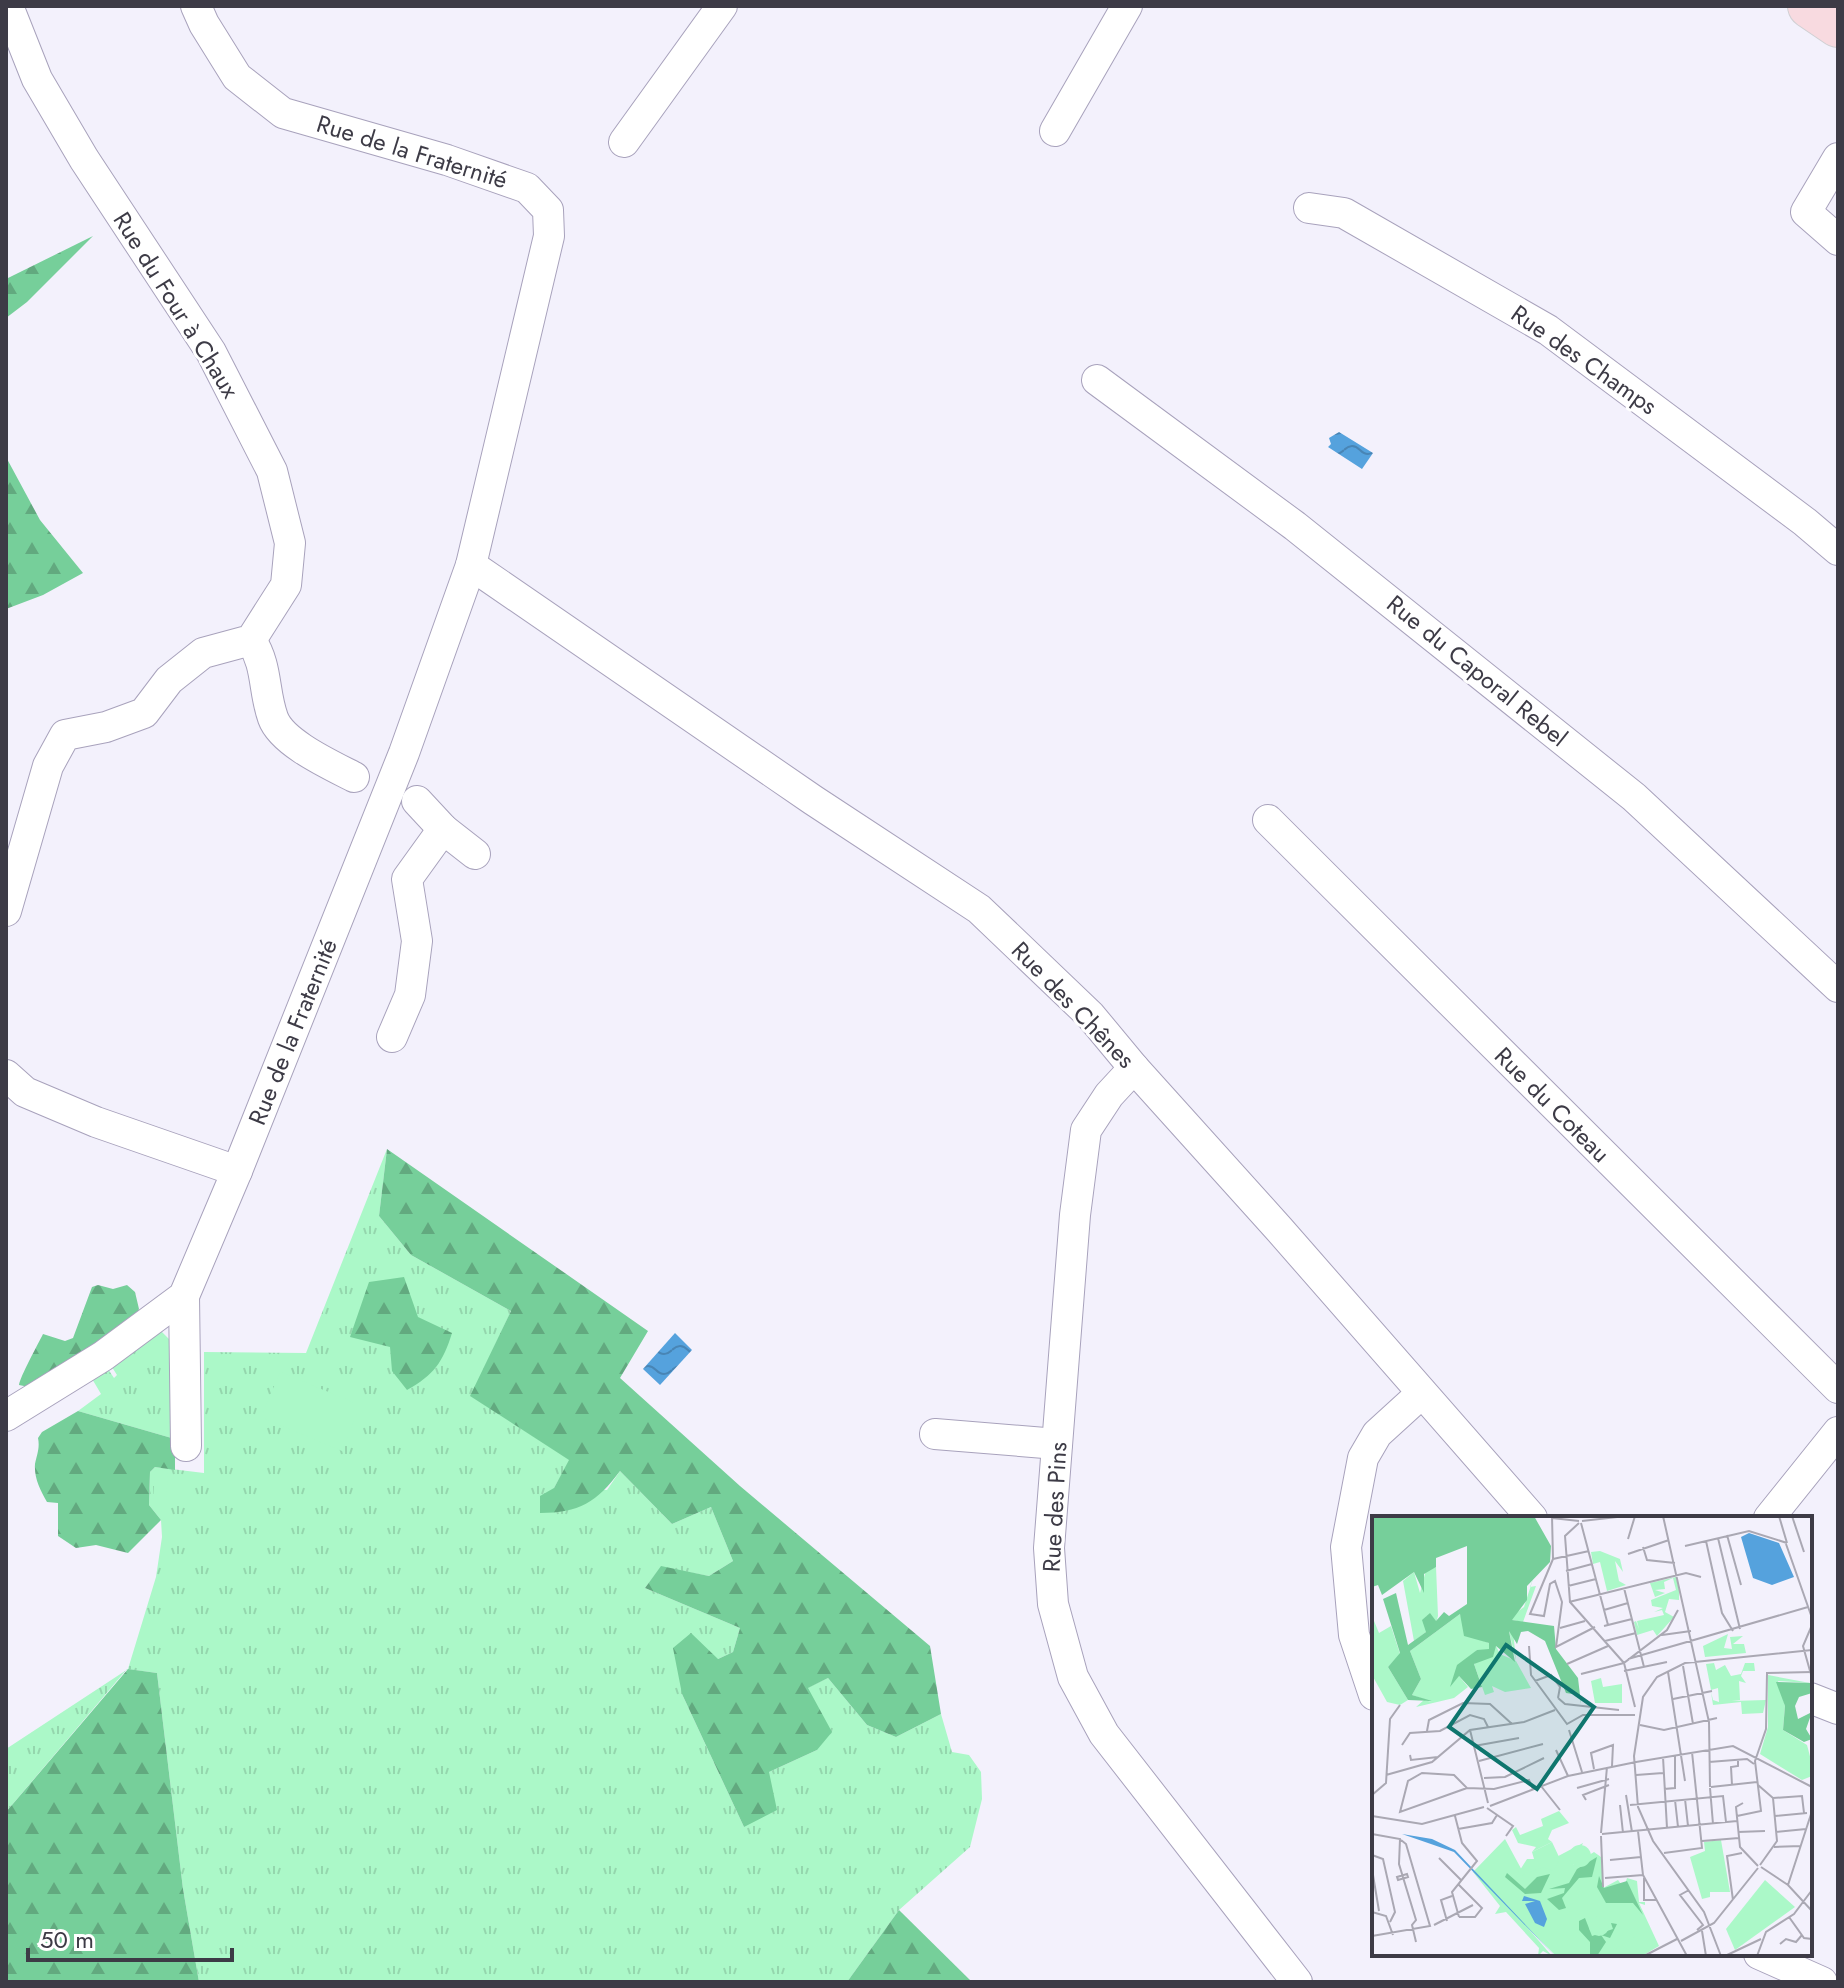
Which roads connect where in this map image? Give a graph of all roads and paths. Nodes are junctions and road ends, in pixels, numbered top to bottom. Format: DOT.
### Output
graph roads {
  1 [pos="8,6"];
  2 [pos="196,6"];
  3 [pos="722,6"];
  4 [pos="1127,6"];
  5 [pos="1810,6"];
  6 [pos="1838,25"];
  7 [pos="1055,131"];
  8 [pos="624,142"];
  9 [pos="1838,158"];
  10 [pos="1309,208"];
  11 [pos="1838,240"];
  12 [pos="1097,380"];
  13 [pos="1838,550"];
  14 [pos="471,565"];
  15 [pos="251,640"];
  16 [pos="354,777"];
  17 [pos="417,801"];
  18 [pos="1268,820"];
  19 [pos="443,829"];
  20 [pos="475,854"];
  21 [pos="6,911"];
  22 [pos="1838,987"];
  23 [pos="392,1037"];
  24 [pos="1134,1068"];
  25 [pos="6,1075"];
  26 [pos="237,1171"];
  27 [pos="184,1296"];
  28 [pos="1838,1388"];
  29 [pos="1422,1393"];
  30 [pos="6,1416"];
  31 [pos="1838,1432"];
  32 [pos="935,1434"];
  33 [pos="1057,1444"];
  34 [pos="186,1446"];
  35 [pos="1530,1516"];
  36 [pos="1771,1516"];
  37 [pos="1372,1689"];
  38 [pos="1812,1699"];
  39 [pos="1838,1709"];
  40 [pos="1764,1956"];
  41 [pos="1297,1982"];
  42 [pos="1822,1982"];
  1 -- 15 [label="street, Rue du Four à Chaux"];
  2 -- 14 [label="street, Rue de la Fraternité"];
  3 -- 8 [label="street"];
  4 -- 7 [label="street"];
  5 -- 6 [label="main road"];
  9 -- 11 [label="street"];
  10 -- 13 [label="street, Rue des Champs"];
  12 -- 22 [label="street, Rue du Caporal Rebel"];
  14 -- 24 [label="street, Rue des Chênes"];
  14 -- 26 [label="street, Rue de la Fraternité"];
  15 -- 16 [label="street"];
  15 -- 21 [label="street"];
  17 -- 19 [label="street"];
  18 -- 28 [label="street, Rue du Coteau"];
  19 -- 20 [label="street"];
  19 -- 23 [label="street"];
  24 -- 29 [label="street, Rue des Chênes"];
  24 -- 33 [label="street, Rue des Pins"];
  25 -- 26 [label="street"];
  26 -- 27 [label="street, Rue de la Fraternité"];
  27 -- 30 [label="street"];
  27 -- 34 [label="street"];
  29 -- 35 [label="street, Rue des Chênes"];
  29 -- 37 [label="street"];
  31 -- 36 [label="street"];
  32 -- 33 [label="street"];
  33 -- 41 [label="street, Rue des Pins"];
  38 -- 39 [label="street"];
  40 -- 42 [label="street"];
}
